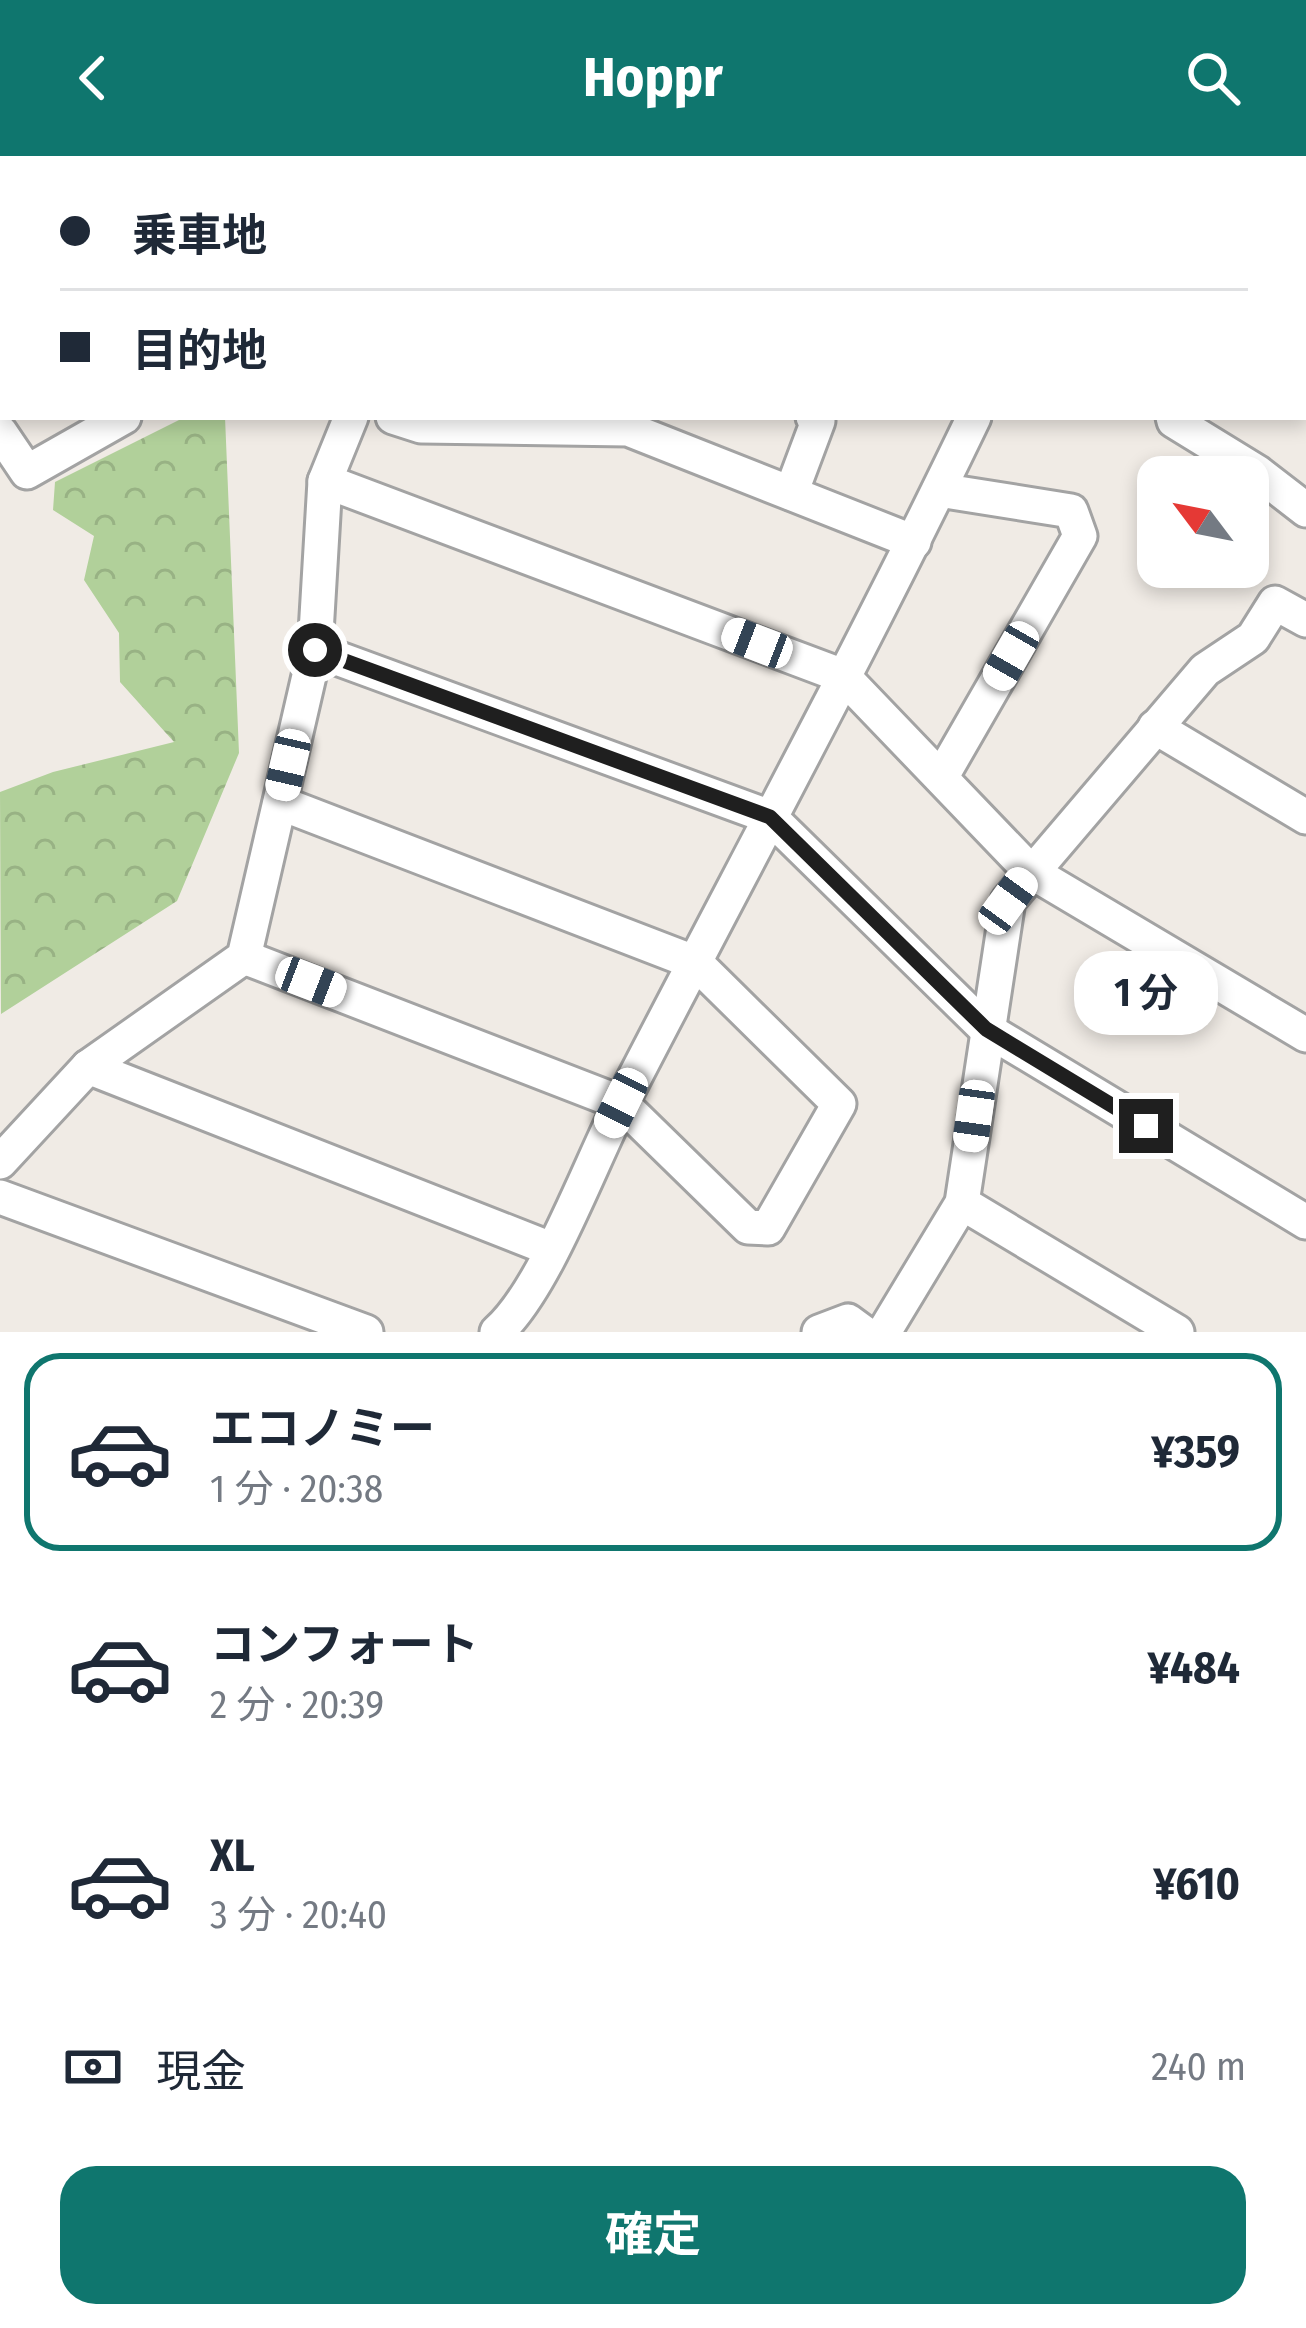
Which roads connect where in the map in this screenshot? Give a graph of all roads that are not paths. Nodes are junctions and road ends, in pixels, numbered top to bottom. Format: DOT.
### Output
graph roads {
  1 [pos="119,420"];
  2 [pos="350,420"];
  3 [pos="402,420"];
  4 [pos="817,420"];
  5 [pos="973,420"];
  6 [pos="1174,420"];
  7 [pos="630,423"];
  8 [pos="0,431"];
  9 [pos="326,481"];
  10 [pos="939,490"];
  11 [pos="790,493"];
  12 [pos="1306,510"];
  13 [pos="914,542"];
  14 [pos="1306,620"];
  15 [pos="315,650"];
  16 [pos="843,676"];
  17 [pos="1155,728"];
  18 [pos="942,776"];
  19 [pos="280,803"];
  20 [pos="770,817"];
  21 [pos="1306,817"];
  22 [pos="1030,871"];
  23 [pos="244,957"];
  24 [pos="696,963"];
  25 [pos="986,1029"];
  26 [pos="1306,1035"];
  27 [pos="88,1067"];
  28 [pos="621,1103"];
  29 [pos="0,1162"];
  30 [pos="0,1197"];
  31 [pos="962,1203"];
  32 [pos="1306,1222"];
  33 [pos="551,1249"];
  34 [pos="367,1332"];
  35 [pos="497,1332"];
  36 [pos="819,1332"];
  37 [pos="863,1332"];
  38 [pos="884,1332"];
  39 [pos="1177,1332"];
  1 -- 8 [label="street"];
  2 -- 9 [label="street"];
  3 -- 7 [label="street"];
  4 -- 11 [label="street"];
  5 -- 10 [label="street"];
  6 -- 12 [label="street"];
  7 -- 11 [label="street"];
  9 -- 15 [label="street"];
  9 -- 16 [label="street"];
  10 -- 13 [label="street"];
  10 -- 18 [label="street"];
  11 -- 13 [label="street"];
  13 -- 16 [label="street"];
  14 -- 17 [label="street"];
  15 -- 19 [label="street"];
  15 -- 20 [label="street"];
  16 -- 18 [label="street"];
  16 -- 20 [label="street"];
  17 -- 21 [label="street"];
  17 -- 22 [label="street"];
  18 -- 22 [label="street"];
  19 -- 23 [label="street"];
  19 -- 24 [label="street"];
  20 -- 24 [label="street"];
  20 -- 25 [label="street"];
  22 -- 25 [label="street"];
  22 -- 26 [label="street"];
  23 -- 27 [label="street"];
  23 -- 28 [label="street"];
  24 -- 28 [label="street"];
  24 -- 28 [label="street"];
  25 -- 31 [label="street"];
  25 -- 32 [label="street"];
  27 -- 29 [label="street"];
  27 -- 33 [label="street"];
  28 -- 33 [label="street"];
  30 -- 34 [label="street"];
  31 -- 38 [label="street"];
  31 -- 39 [label="street"];
  33 -- 35 [label="street"];
  36 -- 37 [label="street"];
}
